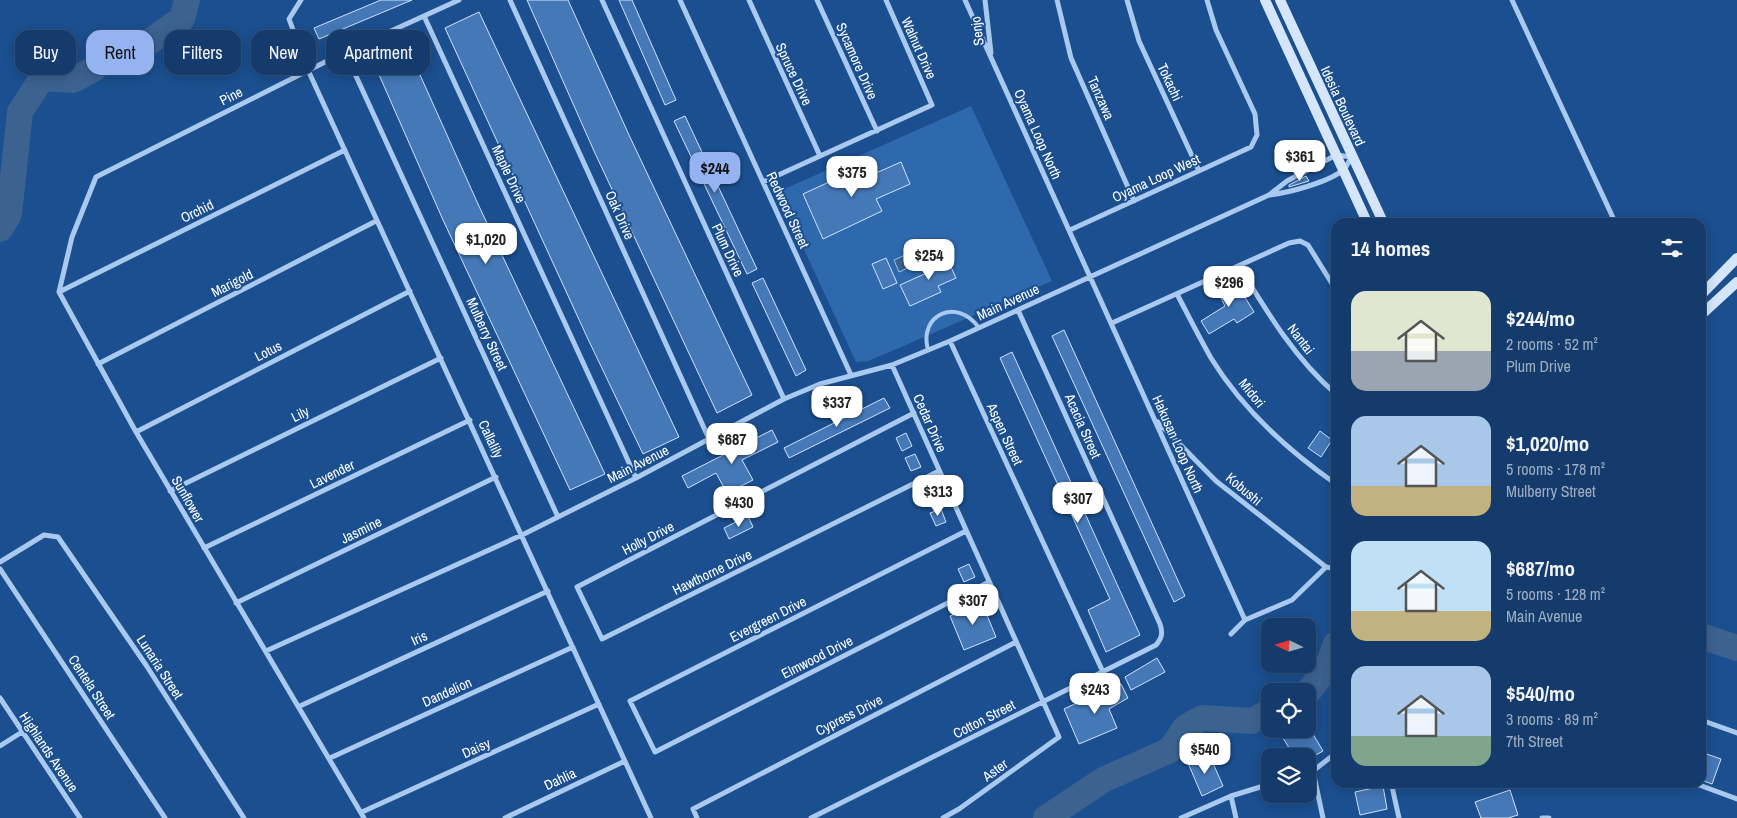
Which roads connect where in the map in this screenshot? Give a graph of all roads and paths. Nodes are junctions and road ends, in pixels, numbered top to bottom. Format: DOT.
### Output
graph roads {
  1 [pos="301,0"];
  2 [pos="459,0"];
  3 [pos="510,0"];
  4 [pos="602,0"];
  5 [pos="680,0"];
  6 [pos="749,0"];
  7 [pos="818,0"];
  8 [pos="886,0"];
  9 [pos="965,0"];
  10 [pos="985,0"];
  11 [pos="1057,0"];
  12 [pos="1127,0"];
  13 [pos="1206,0"];
  14 [pos="1264,0"];
  15 [pos="1280,0"];
  16 [pos="1512,0"];
  17 [pos="424,16"];
  18 [pos="293,30"];
  19 [pos="393,30"];
  20 [pos="992,59"];
  21 [pos="298,75"];
  22 [pos="310,75"];
  23 [pos="356,75"];
  24 [pos="877,131"];
  25 [pos="345,150"];
  26 [pos="1336,155"];
  27 [pos="820,156"];
  28 [pos="1352,156"];
  29 [pos="1343,170"];
  30 [pos="1199,171"];
  31 [pos="763,182"];
  32 [pos="1269,195"];
  33 [pos="1134,201"];
  34 [pos="1365,218"];
  35 [pos="1380,218"];
  36 [pos="1613,218"];
  37 [pos="376,221"];
  38 [pos="1070,230"];
  39 [pos="1737,258"];
  40 [pos="1239,266"];
  41 [pos="1091,276"];
  42 [pos="1331,282"];
  43 [pos="1737,282"];
  44 [pos="1706,290"];
  45 [pos="410,291"];
  46 [pos="60,292"];
  47 [pos="1177,294"];
  48 [pos="1018,310"];
  49 [pos="1706,310"];
  50 [pos="1112,323"];
  51 [pos="979,328"];
  52 [pos="950,341"];
  53 [pos="928,350"];
  54 [pos="440,358"];
  55 [pos="98,364"];
  56 [pos="892,365"];
  57 [pos="851,375"];
  58 [pos="1331,389"];
  59 [pos="784,400"];
  60 [pos="914,413"];
  61 [pos="470,420"];
  62 [pos="1156,420"];
  63 [pos="136,432"];
  64 [pos="709,439"];
  65 [pos="939,471"];
  66 [pos="496,477"];
  67 [pos="636,478"];
  68 [pos="1331,481"];
  69 [pos="170,491"];
  70 [pos="558,517"];
  71 [pos="966,532"];
  72 [pos="522,535"];
  73 [pos="204,548"];
  74 [pos="0,562"];
  75 [pos="1326,567"];
  76 [pos="1331,568"];
  77 [pos="0,569"];
  78 [pos="989,582"];
  79 [pos="548,591"];
  80 [pos="236,603"];
  81 [pos="1244,620"];
  82 [pos="1231,634"];
  83 [pos="1162,635"];
  84 [pos="602,639"];
  85 [pos="1016,642"];
  86 [pos="573,647"];
  87 [pos="266,651"];
  88 [pos="1103,672"];
  89 [pos="0,698"];
  90 [pos="1043,702"];
  91 [pos="599,704"];
  92 [pos="300,706"];
  93 [pos="1706,722"];
  94 [pos="22,732"];
  95 [pos="1737,733"];
  96 [pos="1059,737"];
  97 [pos="0,746"];
  98 [pos="655,752"];
  99 [pos="1331,757"];
  100 [pos="330,758"];
  101 [pos="625,761"];
  102 [pos="1316,768"];
  103 [pos="1261,787"];
  104 [pos="1706,787"];
  105 [pos="1395,788"];
  106 [pos="1316,795"];
  107 [pos="1231,796"];
  108 [pos="1737,798"];
  109 [pos="362,812"];
  110 [pos="80,818"];
  111 [pos="165,818"];
  112 [pos="244,818"];
  113 [pos="364,818"];
  114 [pos="505,818"];
  115 [pos="651,818"];
  116 [pos="697,818"];
  117 [pos="811,818"];
  118 [pos="942,818"];
  119 [pos="1181,818"];
  120 [pos="1236,818"];
  121 [pos="1322,818"];
  122 [pos="1400,818"];
  123 [pos="1542,818"];
  124 [pos="1550,818"];
  1 -- 18 [label="street, Callalily"];
  2 -- 17 [label="street, Pine"];
  3 -- 64 [label="street, Oak Drive"];
  4 -- 59 [label="street, Plum Drive"];
  5 -- 31 [label="street, Redwood Street"];
  6 -- 27 [label="street, Spruce Drive"];
  7 -- 24 [label="street, Sycamore Drive"];
  8 -- 24 [label="street, Walnut Drive"];
  9 -- 20 [label="street, Oyama Loop North"];
  10 -- 20 [label="street, Senjo"];
  11 -- 33 [label="street, Tanzawa"];
  12 -- 30 [label="street, Tokachi"];
  13 -- 30 [label="street, Oyama Loop West"];
  14 -- 26 [label="street, Idesia Boulevard"];
  15 -- 28 [label="street, Idesia Boulevard"];
  16 -- 36 [label="street"];
  17 -- 19 [label="street, Pine"];
  17 -- 67 [label="street, Maple Drive"];
  20 -- 38 [label="street, Oyama Loop North"];
  21 -- 46 [label="street, Pine"];
  22 -- 25 [label="street, Callalily"];
  23 -- 70 [label="street, Mulberry Street"];
  24 -- 27 [label="street"];
  25 -- 37 [label="street, Callalily"];
  25 -- 46 [label="street, Orchid"];
  26 -- 28 [label="street"];
  26 -- 29 [label="street, Idesia Boulevard"];
  26 -- 32 [label="street, Main Avenue"];
  27 -- 31 [label="street"];
  28 -- 29 [label="street"];
  28 -- 35 [label="street, Idesia Boulevard"];
  29 -- 32 [label="street, Main Avenue"];
  29 -- 34 [label="street, Idesia Boulevard"];
  30 -- 33 [label="street, Oyama Loop West"];
  31 -- 57 [label="street, Redwood Street"];
  32 -- 41 [label="street, Main Avenue"];
  33 -- 38 [label="street, Oyama Loop West"];
  37 -- 45 [label="street, Callalily"];
  37 -- 55 [label="street, Marigold"];
  38 -- 41 [label="street, Oyama Loop North"];
  39 -- 44 [label="street"];
  40 -- 42 [label="street"];
  40 -- 47 [label="street"];
  40 -- 58 [label="street, Nantai"];
  41 -- 48 [label="street, Main Avenue"];
  41 -- 50 [label="street, Hakusan Loop North"];
  43 -- 49 [label="street"];
  45 -- 54 [label="street, Callalily"];
  45 -- 63 [label="street, Lotus"];
  46 -- 55 [label="street, Sunflower"];
  47 -- 50 [label="street"];
  47 -- 68 [label="street, Midori"];
  48 -- 51 [label="street, Main Avenue"];
  48 -- 83 [label="street, Acacia Street"];
  50 -- 62 [label="street, Hakusan Loop North"];
  51 -- 52 [label="street, Main Avenue"];
  51 -- 53 [label="lane"];
  52 -- 53 [label="street, Main Avenue"];
  52 -- 88 [label="street, Aspen Street"];
  53 -- 56 [label="street, Main Avenue"];
  54 -- 61 [label="street, Callalily"];
  54 -- 69 [label="street, Lily"];
  55 -- 63 [label="street, Sunflower"];
  56 -- 57 [label="street, Main Avenue"];
  56 -- 60 [label="street, Cedar Drive"];
  57 -- 59 [label="street, Main Avenue"];
  59 -- 64 [label="street, Main Avenue"];
  60 -- 65 [label="street, Cedar Drive"];
  60 -- 84 [label="street, Holly Drive"];
  61 -- 66 [label="street, Callalily"];
  61 -- 73 [label="street, Lavender"];
  62 -- 75 [label="street, Kobushi"];
  62 -- 81 [label="street, Hakusan Loop North"];
  63 -- 69 [label="street, Sunflower"];
  64 -- 67 [label="street, Main Avenue"];
  65 -- 71 [label="street, Cedar Drive"];
  65 -- 84 [label="street, Hawthorne Drive"];
  66 -- 72 [label="street, Callalily"];
  66 -- 80 [label="street, Jasmine"];
  67 -- 70 [label="street, Main Avenue"];
  69 -- 73 [label="street, Sunflower"];
  70 -- 72 [label="street, Main Avenue"];
  71 -- 78 [label="street, Cedar Drive"];
  71 -- 98 [label="street, Evergreen Drive"];
  72 -- 79 [label="street, Callalily"];
  72 -- 87 [label="street, Main Avenue"];
  73 -- 80 [label="street, Sunflower"];
  74 -- 112 [label="street, Lunaria Street"];
  75 -- 76 [label="street"];
  75 -- 81 [label="street"];
  77 -- 111 [label="street, Centela Street"];
  78 -- 85 [label="street, Cedar Drive"];
  78 -- 98 [label="street, Elmwood Drive"];
  79 -- 86 [label="street, Callalily"];
  79 -- 92 [label="street, Iris"];
  80 -- 87 [label="street, Sunflower"];
  81 -- 82 [label="street"];
  83 -- 88 [label="street, Cotton Street"];
  85 -- 90 [label="street, Cedar Drive"];
  85 -- 116 [label="street, Cypress Drive"];
  86 -- 91 [label="street, Callalily"];
  86 -- 100 [label="street, Dandelion"];
  87 -- 92 [label="street, Sunflower"];
  88 -- 90 [label="street, Cotton Street"];
  89 -- 94 [label="street, Highlands Avenue"];
  90 -- 96 [label="street, Cedar Drive"];
  90 -- 117 [label="street, Cotton Street"];
  91 -- 101 [label="street, Callalily"];
  91 -- 109 [label="street, Daisy"];
  92 -- 100 [label="street, Sunflower"];
  93 -- 95 [label="street"];
  94 -- 97 [label="street"];
  94 -- 110 [label="street, Highlands Avenue"];
  96 -- 118 [label="street, Aster"];
  99 -- 102 [label="street"];
  100 -- 109 [label="street, Sunflower"];
  101 -- 114 [label="street, Dahlia"];
  101 -- 115 [label="street, Callalily"];
  103 -- 107 [label="street"];
  104 -- 108 [label="street"];
  105 -- 122 [label="street"];
  106 -- 121 [label="street"];
  107 -- 119 [label="street"];
  107 -- 120 [label="street"];
  109 -- 113 [label="street, Sunflower"];
  123 -- 124 [label="street"];
}
